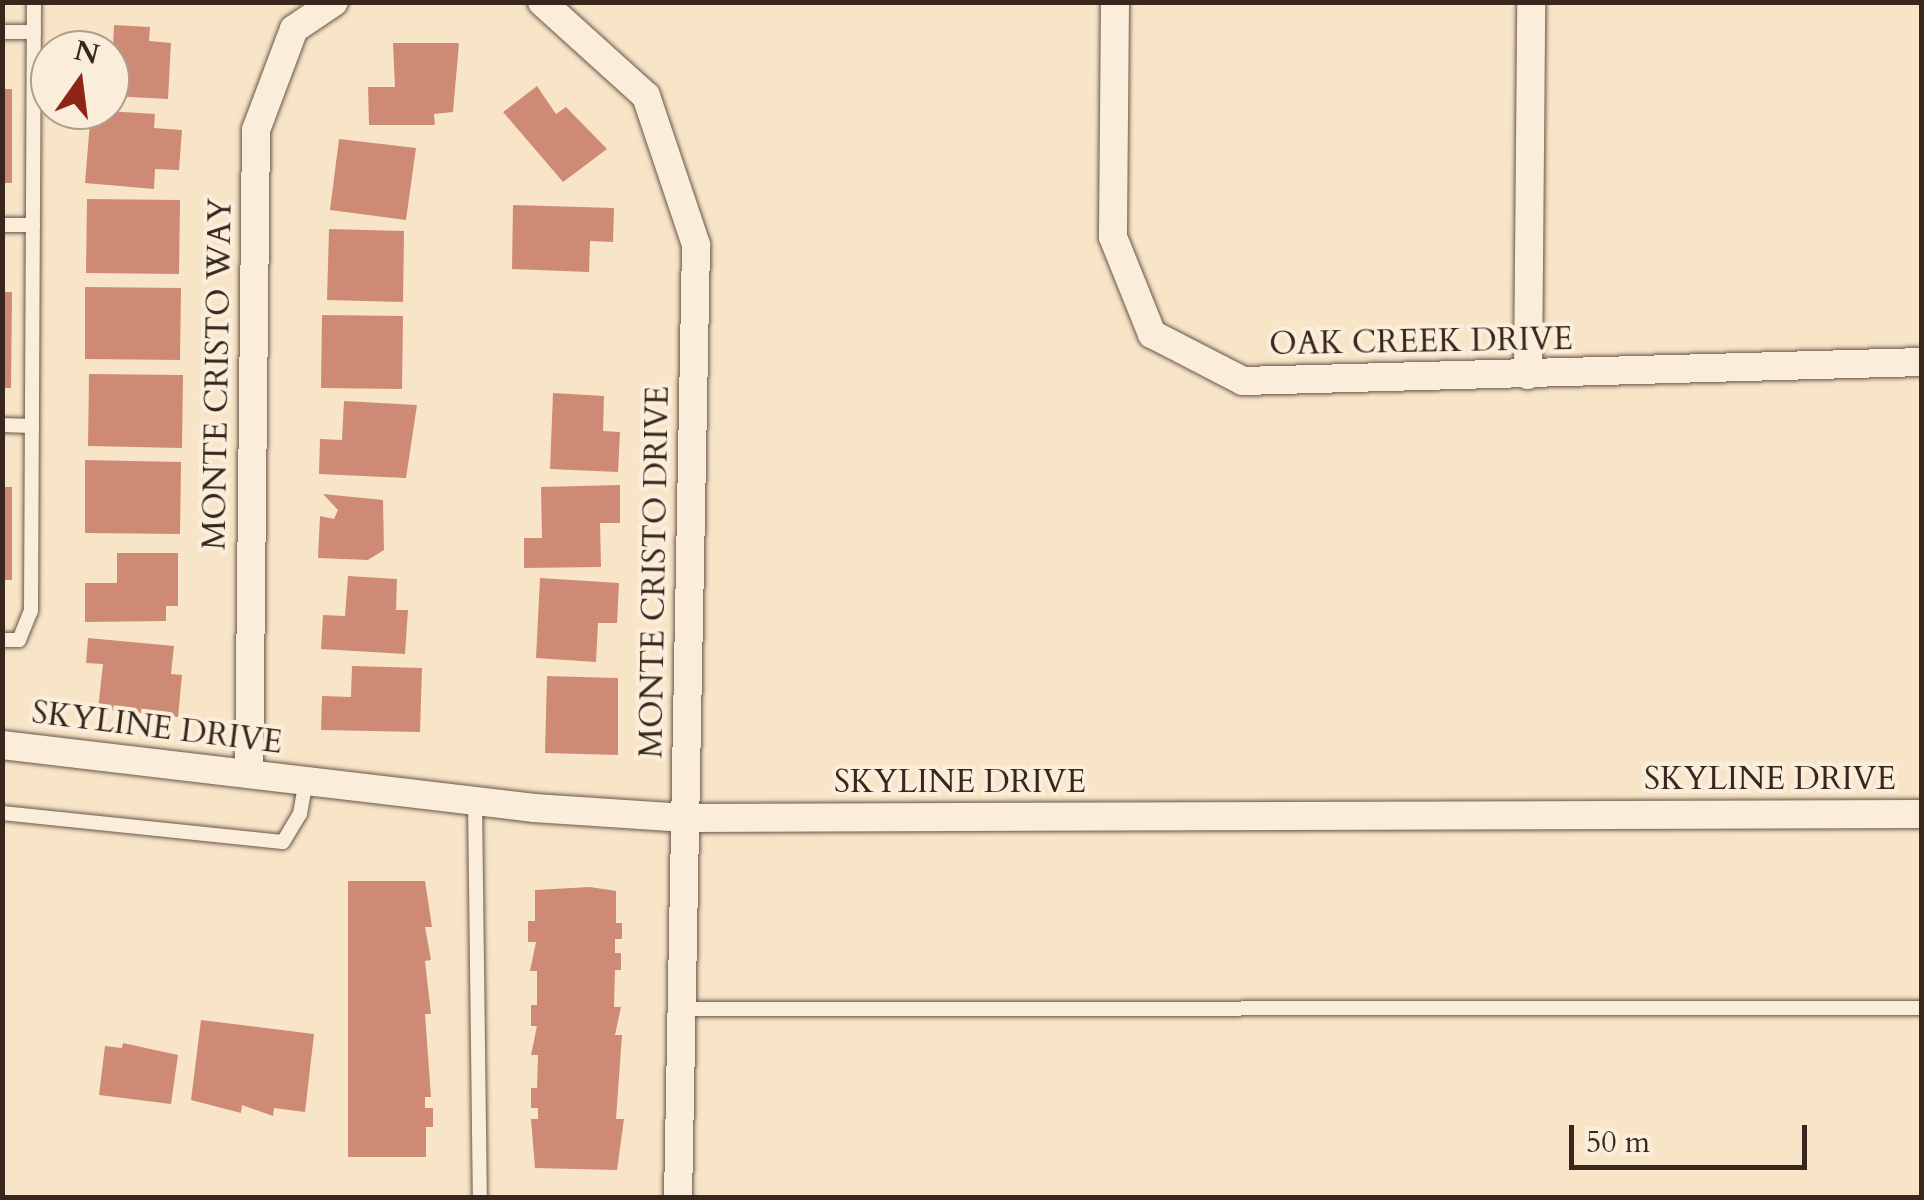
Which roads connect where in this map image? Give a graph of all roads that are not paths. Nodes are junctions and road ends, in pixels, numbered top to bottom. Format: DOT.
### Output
graph roads {
  1 [pos="34,2"];
  2 [pos="334,2"];
  3 [pos="542,2"];
  4 [pos="1115,2"];
  5 [pos="1531,2"];
  6 [pos="34,30"];
  7 [pos="2,32"];
  8 [pos="30,32"];
  9 [pos="33,130"];
  10 [pos="2,225"];
  11 [pos="33,225"];
  12 [pos="1922,362"];
  13 [pos="1528,374"];
  14 [pos="2,425"];
  15 [pos="32,426"];
  16 [pos="2,640"];
  17 [pos="2,745"];
  18 [pos="248,774"];
  19 [pos="306,781"];
  20 [pos="475,801"];
  21 [pos="2,813"];
  22 [pos="1922,814"];
  23 [pos="686,818"];
  24 [pos="1922,1008"];
  25 [pos="682,1010"];
  26 [pos="480,1198"];
  27 [pos="678,1198"];
  1 -- 6 [label="lane"];
  2 -- 18 [label="street, MONTE CRISTO WAY"];
  3 -- 23 [label="street, MONTE CRISTO DRIVE"];
  4 -- 13 [label="street, OAK CREEK DRIVE"];
  5 -- 13 [label="street"];
  7 -- 8 [label="lane"];
  9 -- 11 [label="lane"];
  10 -- 11 [label="lane"];
  11 -- 15 [label="lane"];
  12 -- 13 [label="street, OAK CREEK DRIVE"];
  14 -- 15 [label="lane"];
  15 -- 16 [label="lane"];
  17 -- 18 [label="street, SKYLINE DRIVE"];
  18 -- 19 [label="street, SKYLINE DRIVE"];
  19 -- 20 [label="street, SKYLINE DRIVE"];
  19 -- 21 [label="lane"];
  20 -- 23 [label="street, SKYLINE DRIVE"];
  20 -- 26 [label="lane"];
  22 -- 23 [label="street, SKYLINE DRIVE"];
  23 -- 25 [label="street, MONTE CRISTO DRIVE"];
  24 -- 25 [label="lane"];
  25 -- 27 [label="street, MONTE CRISTO DRIVE"];
}
